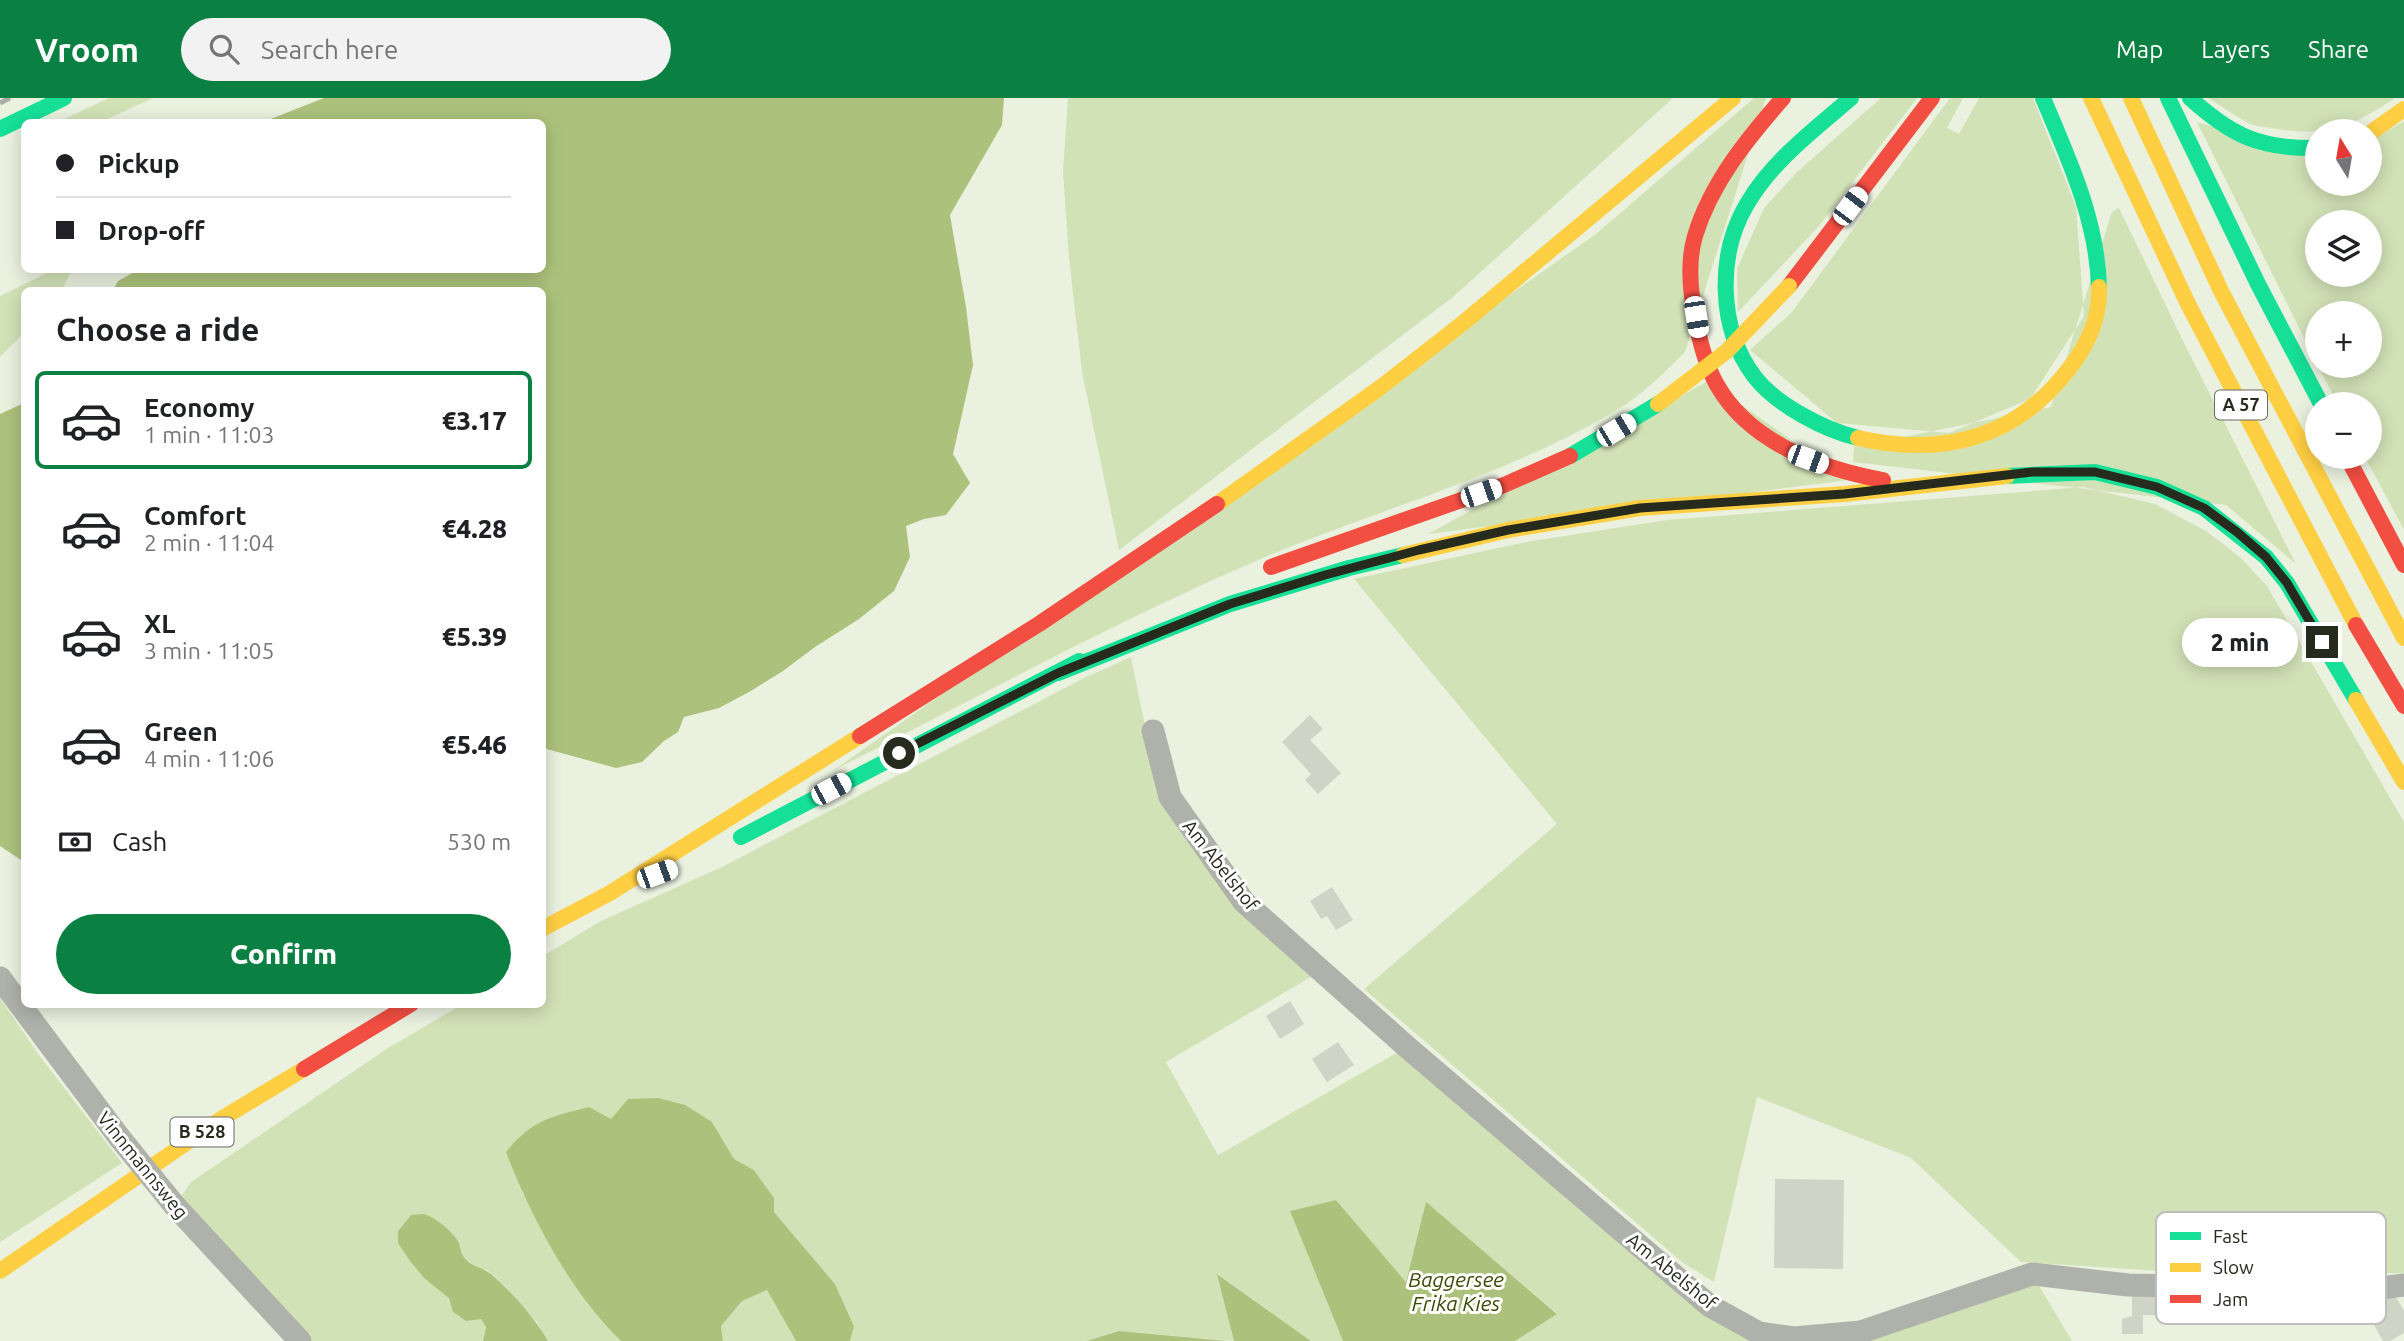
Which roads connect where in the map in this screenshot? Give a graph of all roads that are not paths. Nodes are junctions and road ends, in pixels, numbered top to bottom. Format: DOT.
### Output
graph roads {
  1 [pos="64,98"];
  2 [pos="1733,98"];
  3 [pos="1783,98"];
  4 [pos="1851,98"];
  5 [pos="1932,98"];
  6 [pos="2043,98"];
  7 [pos="2091,98"];
  8 [pos="2131,98"];
  9 [pos="2168,98"];
  10 [pos="2190,98"];
  11 [pos="2404,109"];
  12 [pos="2382,125"];
  13 [pos="0,129"];
  14 [pos="2305,148"];
  15 [pos="2315,392"];
  16 [pos="2353,469"];
  17 [pos="1946,482"];
  18 [pos="2404,565"];
  19 [pos="1257,573"];
  20 [pos="1188,603"];
  21 [pos="2404,638"];
  22 [pos="1058,673"];
  23 [pos="2404,706"];
  24 [pos="1153,730"];
  25 [pos="2404,782"];
  26 [pos="721,847"];
  27 [pos="686,864"];
  28 [pos="617,888"];
  29 [pos="546,927"];
  30 [pos="0,978"];
  31 [pos="21,1006"];
  32 [pos="22,1008"];
  33 [pos="404,1008"];
  34 [pos="0,1271"];
  35 [pos="2404,1285"];
  36 [pos="2156,1286"];
  37 [pos="2386,1287"];
  38 [pos="300,1341"];
  1 -- 13 [label="main road"];
  2 -- 28 [label="main road"];
  3 -- 17 [label="main road"];
  4 -- 6 [label="main road"];
  5 -- 19 [label="main road, bridge"];
  7 -- 23 [label="main road, A 57"];
  8 -- 21 [label="main road, A 57"];
  9 -- 15 [label="main road"];
  10 -- 14 [label="main road"];
  11 -- 12 [label="main road"];
  16 -- 18 [label="main road"];
  17 -- 22 [label="main road"];
  17 -- 25 [label="main road"];
  20 -- 22 [label="main road"];
  22 -- 26 [label="main road"];
  24 -- 36 [label="street, Am Abelshof"];
  27 -- 28 [label="main road"];
  28 -- 29 [label="main road"];
  30 -- 31 [label="street, Vinnmannsweg, bridge"];
  32 -- 38 [label="street, Vinnmannsweg, bridge"];
  33 -- 34 [label="main road, B 528"];
  35 -- 37 [label="street, Am Abelshof"];
}
